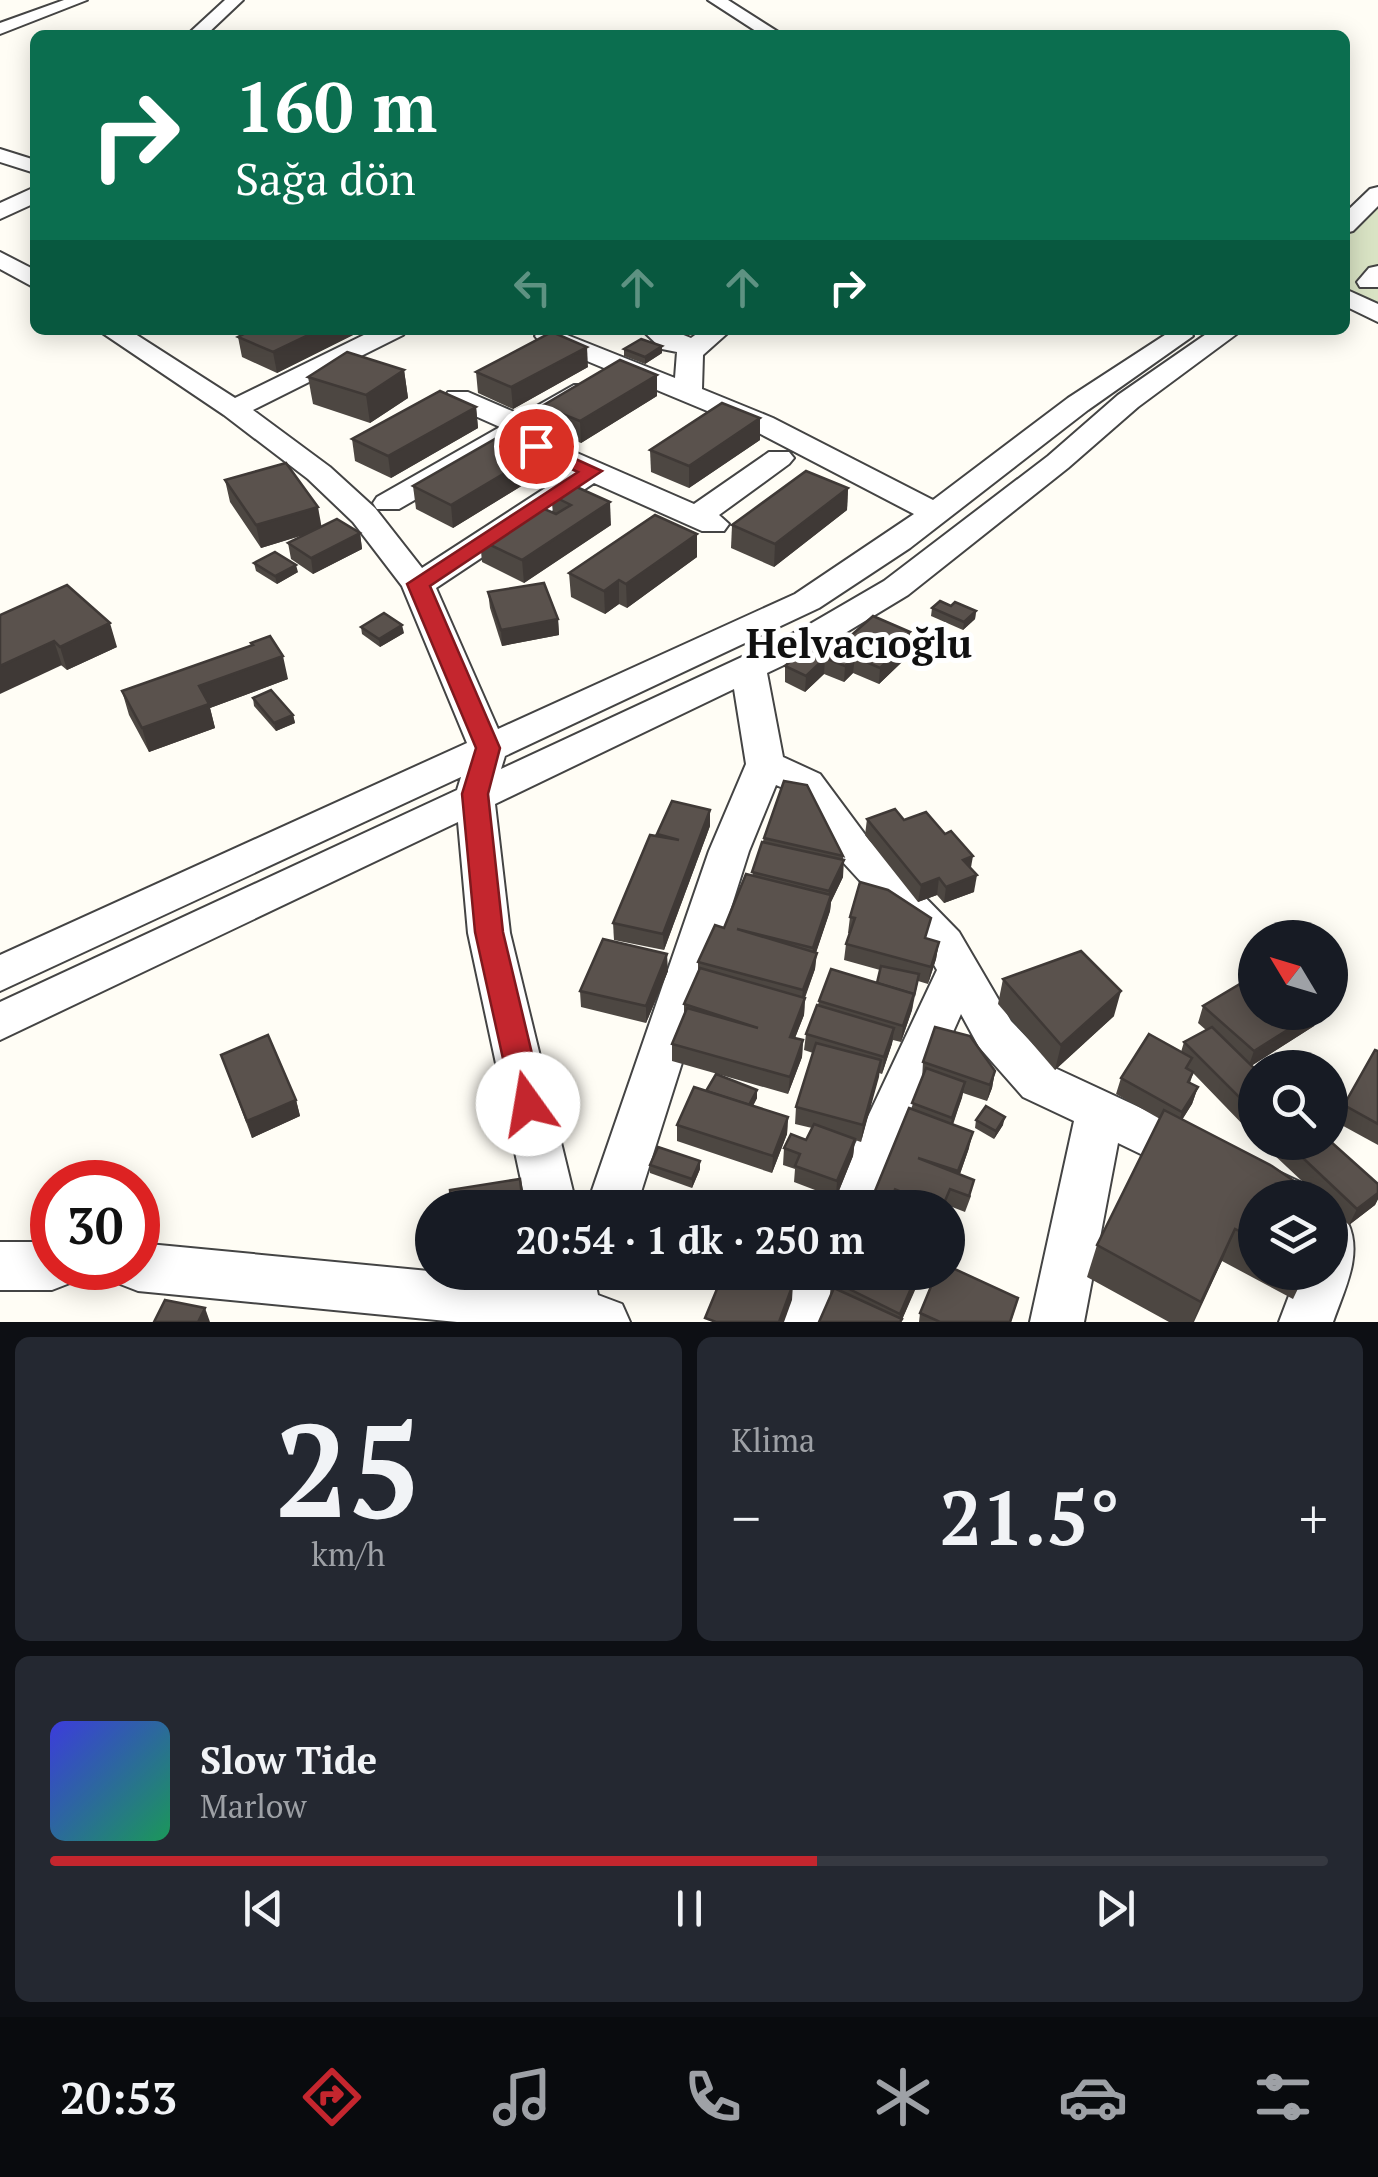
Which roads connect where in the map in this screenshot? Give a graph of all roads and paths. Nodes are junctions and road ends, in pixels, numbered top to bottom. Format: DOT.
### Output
graph roads {
  1 [pos="79,0"];
  2 [pos="235,0"];
  3 [pos="716,0"];
  4 [pos="0,29"];
  5 [pos="202,30"];
  6 [pos="766,30"];
  7 [pos="0,155"];
  8 [pos="30,166"];
  9 [pos="1378,194"];
  10 [pos="30,197"];
  11 [pos="0,212"];
  12 [pos="1350,221"];
  13 [pos="0,258"];
  14 [pos="30,278"];
  15 [pos="1350,299"];
  16 [pos="1378,314"];
  17 [pos="119,335"];
  18 [pos="384,335"];
  19 [pos="661,335"];
  20 [pos="711,335"];
  21 [pos="1182,335"];
  22 [pos="1222,335"];
  23 [pos="548,336"];
  24 [pos="694,347"];
  25 [pos="611,376"];
  26 [pos="688,391"];
  27 [pos="458,398"];
  28 [pos="234,409"];
  29 [pos="516,430"];
  30 [pos="779,458"];
  31 [pos="592,471"];
  32 [pos="388,502"];
  33 [pos="935,513"];
  34 [pos="697,517"];
  35 [pos="653,532"];
  36 [pos="418,584"];
  37 [pos="748,668"];
  38 [pos="488,748"];
  39 [pos="765,764"];
  40 [pos="475,794"];
  41 [pos="958,971"];
  42 [pos="0,974"];
  43 [pos="0,1022"];
  44 [pos="1100,1110"];
  45 [pos="1245,1180"];
  46 [pos="548,1190"];
  47 [pos="617,1190"];
  48 [pos="858,1190"];
  49 [pos="0,1266"];
  50 [pos="30,1266"];
  51 [pos="160,1270"];
  52 [pos="812,1290"];
  53 [pos="1318,1290"];
  54 [pos="583,1300"];
  55 [pos="453,1310"];
  56 [pos="798,1322"];
  57 [pos="1057,1322"];
  58 [pos="1306,1322"];
  1 -- 4 [label="street"];
  2 -- 5 [label="street"];
  3 -- 6 [label="street"];
  7 -- 8 [label="street"];
  9 -- 12 [label="street"];
  10 -- 11 [label="street"];
  13 -- 14 [label="street"];
  15 -- 16 [label="street"];
  17 -- 28 [label="street"];
  18 -- 28 [label="street"];
  19 -- 24 [label="street"];
  20 -- 24 [label="street"];
  21 -- 33 [label="street"];
  22 -- 37 [label="street"];
  23 -- 26 [label="street"];
  24 -- 26 [label="street"];
  25 -- 29 [label="street"];
  26 -- 33 [label="street"];
  27 -- 29 [label="street"];
  28 -- 36 [label="street"];
  29 -- 31 [label="street"];
  29 -- 32 [label="street"];
  30 -- 34 [label="street"];
  31 -- 34 [label="street"];
  31 -- 36 [label="street"];
  33 -- 38 [label="street"];
  34 -- 35 [label="street"];
  36 -- 38 [label="street"];
  37 -- 39 [label="street"];
  37 -- 40 [label="street"];
  38 -- 40 [label="street"];
  38 -- 42 [label="street"];
  39 -- 41 [label="street"];
  39 -- 47 [label="street"];
  40 -- 43 [label="street"];
  40 -- 46 [label="street"];
  41 -- 44 [label="street"];
  41 -- 48 [label="street"];
  44 -- 45 [label="street"];
  44 -- 57 [label="street"];
  49 -- 50 [label="street"];
  51 -- 55 [label="street"];
  52 -- 56 [label="street"];
  53 -- 58 [label="street"];
  54 -- 55 [label="street"];
}
